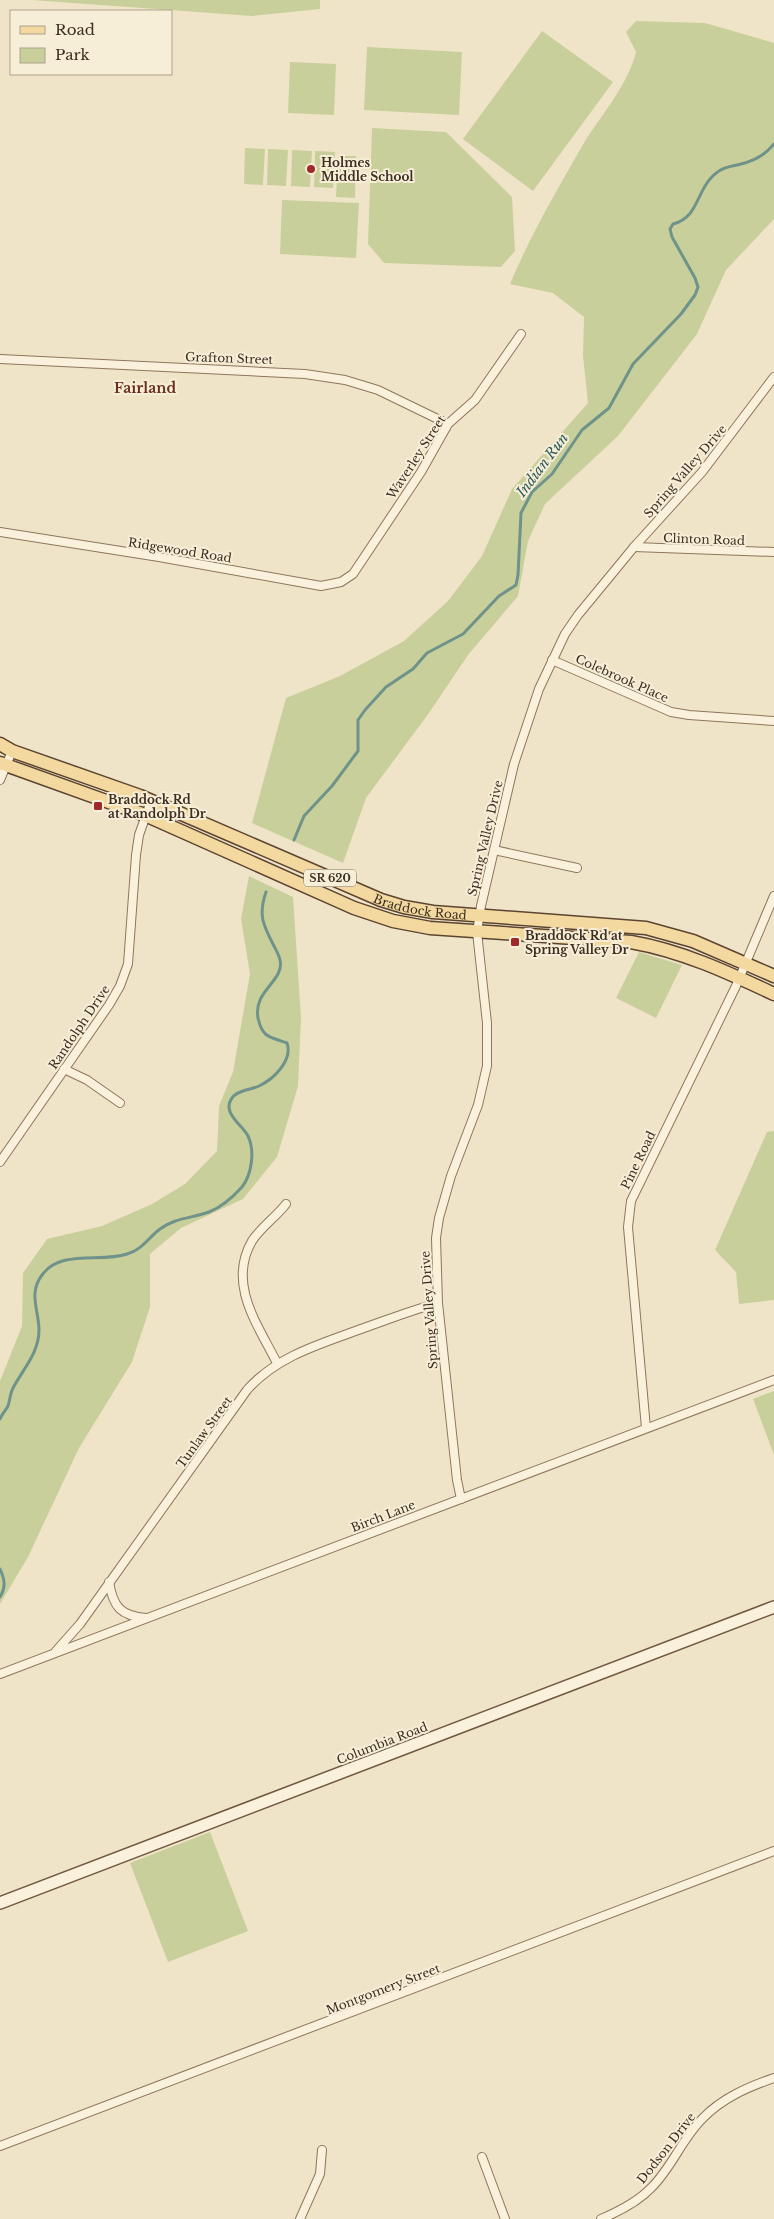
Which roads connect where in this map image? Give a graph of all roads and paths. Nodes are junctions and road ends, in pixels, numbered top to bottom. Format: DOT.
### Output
graph roads {
  1 [pos="521,334"];
  2 [pos="0,359"];
  3 [pos="774,377"];
  4 [pos="448,424"];
  5 [pos="0,532"];
  6 [pos="634,547"];
  7 [pos="774,552"];
  8 [pos="353,574"];
  9 [pos="552,660"];
  10 [pos="774,721"];
  11 [pos="0,744"];
  12 [pos="12,751"];
  13 [pos="3,765"];
  14 [pos="0,780"];
  15 [pos="151,800"];
  16 [pos="145,815"];
  17 [pos="494,850"];
  18 [pos="577,868"];
  19 [pos="774,896"];
  20 [pos="479,916"];
  21 [pos="477,932"];
  22 [pos="746,963"];
  23 [pos="774,976"];
  24 [pos="740,978"];
  25 [pos="774,994"];
  26 [pos="64,1069"];
  27 [pos="120,1103"];
  28 [pos="0,1162"];
  29 [pos="286,1204"];
  30 [pos="438,1303"];
  31 [pos="277,1363"];
  32 [pos="774,1380"];
  33 [pos="646,1428"];
  34 [pos="460,1498"];
  35 [pos="109,1582"];
  36 [pos="774,1607"];
  37 [pos="148,1618"];
  38 [pos="50,1655"];
  39 [pos="0,1674"];
  40 [pos="774,1851"];
  41 [pos="0,1903"];
  42 [pos="774,2078"];
  43 [pos="0,2146"];
  44 [pos="322,2150"];
  45 [pos="482,2157"];
  46 [pos="300,2219"];
  47 [pos="505,2219"];
  48 [pos="601,2219"];
  1 -- 4 [label="street, Waverley Street"];
  2 -- 4 [label="street, Grafton Street"];
  3 -- 6 [label="street, Spring Valley Drive"];
  4 -- 8 [label="street, Waverley Street"];
  5 -- 8 [label="street, Ridgewood Road"];
  6 -- 7 [label="street, Clinton Road"];
  6 -- 9 [label="street, Spring Valley Drive"];
  9 -- 10 [label="street, Colebrook Place"];
  9 -- 17 [label="street, Spring Valley Drive"];
  11 -- 12 [label="main road, Braddock Road / SR 620"];
  12 -- 13 [label="street"];
  12 -- 15 [label="main road, Braddock Road / SR 620"];
  13 -- 14 [label="street"];
  13 -- 16 [label="main road, Braddock Road / SR 620"];
  15 -- 16 [label="street, Randolph Drive"];
  15 -- 20 [label="main road, Braddock Road / SR 620"];
  16 -- 21 [label="main road, Braddock Road / SR 620"];
  16 -- 26 [label="street, Randolph Drive"];
  17 -- 18 [label="street"];
  17 -- 20 [label="street, Spring Valley Drive"];
  19 -- 22 [label="street, Pine Road"];
  20 -- 21 [label="street, Spring Valley Drive"];
  20 -- 22 [label="main road, Braddock Road / SR 620"];
  21 -- 24 [label="main road, Braddock Road / SR 620"];
  21 -- 30 [label="street, Spring Valley Drive"];
  22 -- 23 [label="main road, Braddock Road / SR 620"];
  22 -- 24 [label="street, Pine Road"];
  24 -- 25 [label="main road, Braddock Road / SR 620"];
  24 -- 33 [label="street, Pine Road"];
  26 -- 27 [label="street"];
  26 -- 28 [label="street, Randolph Drive"];
  29 -- 31 [label="street"];
  30 -- 31 [label="street, Tunlaw Street"];
  30 -- 34 [label="street, Spring Valley Drive"];
  31 -- 35 [label="street, Tunlaw Street"];
  32 -- 33 [label="street, Birch Lane"];
  33 -- 34 [label="street, Birch Lane"];
  34 -- 37 [label="street, Birch Lane"];
  35 -- 37 [label="street"];
  35 -- 38 [label="street, Tunlaw Street"];
  36 -- 41 [label="street, Columbia Road"];
  37 -- 38 [label="street, Birch Lane"];
  38 -- 39 [label="street, Birch Lane"];
  40 -- 43 [label="street, Montgomery Street"];
  42 -- 48 [label="street, Dodson Drive"];
  44 -- 46 [label="street"];
  45 -- 47 [label="street"];
}
